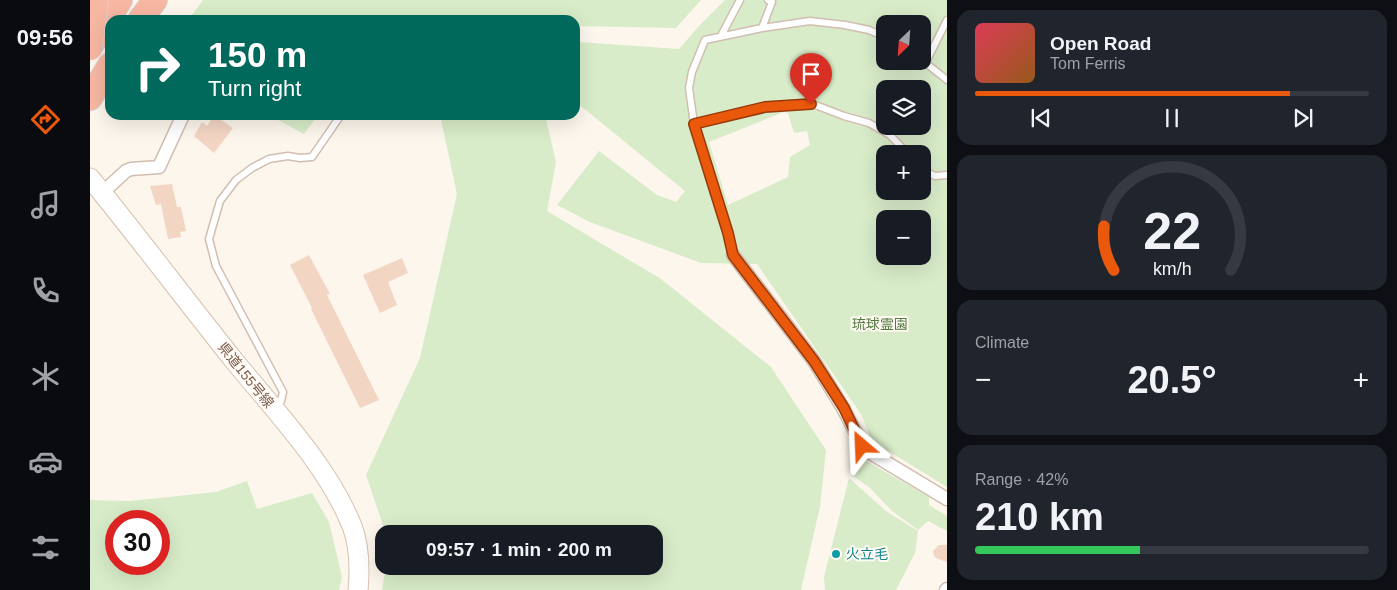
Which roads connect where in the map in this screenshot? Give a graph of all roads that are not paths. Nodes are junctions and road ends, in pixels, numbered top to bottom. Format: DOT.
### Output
graph roads {
  1 [pos="96,0"];
  2 [pos="120,0"];
  3 [pos="155,0"];
  4 [pos="740,0"];
  5 [pos="768,0"];
  6 [pos="110,15"];
  7 [pos="144,15"];
  8 [pos="947,20"];
  9 [pos="105,24"];
  10 [pos="762,28"];
  11 [pos="876,33"];
  12 [pos="721,36"];
  13 [pos="90,47"];
  14 [pos="931,49"];
  15 [pos="931,67"];
  16 [pos="947,80"];
  17 [pos="181,120"];
  18 [pos="337,120"];
  19 [pos="694,124"];
  20 [pos="899,145"];
  21 [pos="931,174"];
  22 [pos="947,175"];
  23 [pos="90,178"];
  24 [pos="102,193"];
  25 [pos="733,255"];
  26 [pos="275,410"];
  27 [pos="947,499"];
  28 [pos="358,590"];
  1 -- 13 [label="highway, bridge"];
  2 -- 6 [label="highway"];
  3 -- 7 [label="highway"];
  4 -- 12 [label="lane"];
  5 -- 10 [label="lane"];
  8 -- 14 [label="lane"];
  9 -- 13 [label="highway"];
  10 -- 11 [label="lane"];
  10 -- 12 [label="lane"];
  12 -- 19 [label="lane"];
  15 -- 16 [label="lane"];
  17 -- 24 [label="street"];
  18 -- 26 [label="lane"];
  19 -- 20 [label="lane"];
  19 -- 25 [label="lane"];
  21 -- 22 [label="lane"];
  23 -- 24 [label="main road, 県道155号線"];
  24 -- 26 [label="main road, 県道155号線"];
  25 -- 27 [label="street"];
  26 -- 28 [label="main road, 県道155号線"];
}
